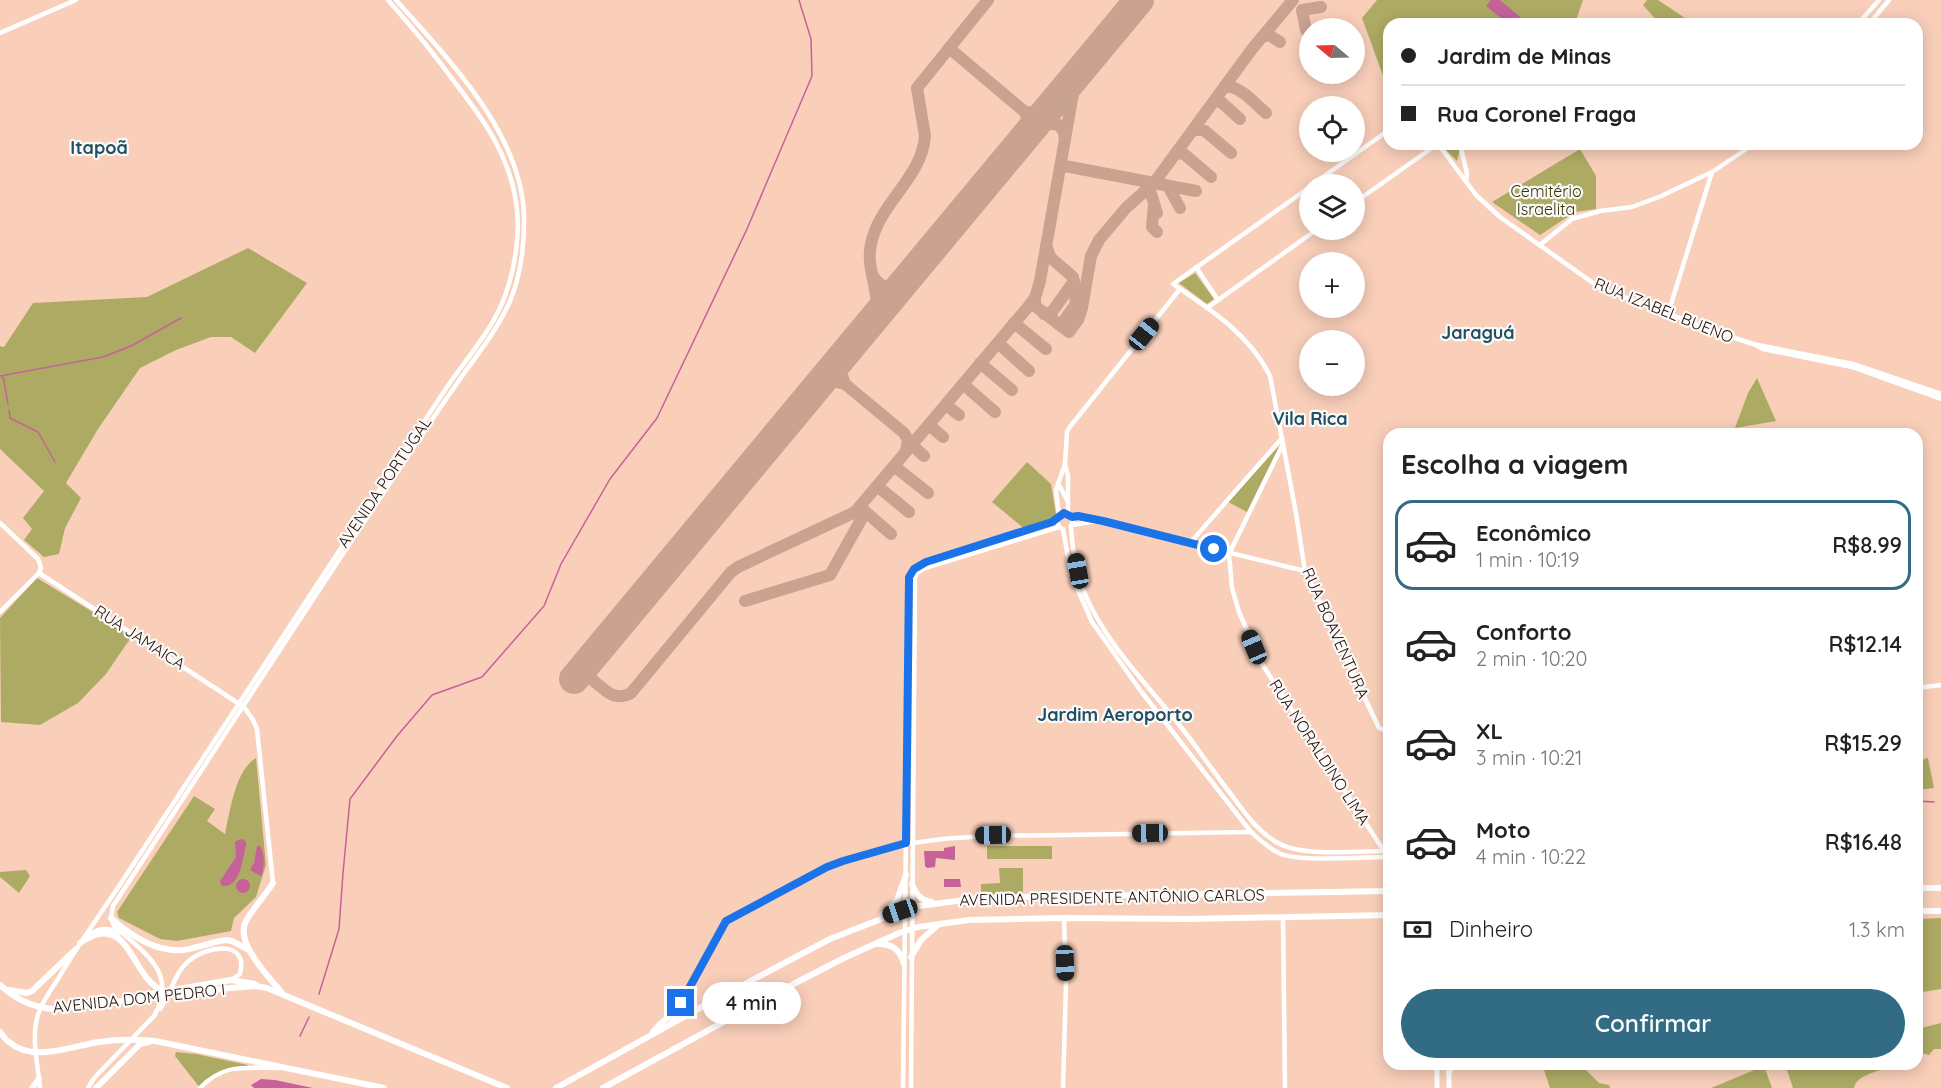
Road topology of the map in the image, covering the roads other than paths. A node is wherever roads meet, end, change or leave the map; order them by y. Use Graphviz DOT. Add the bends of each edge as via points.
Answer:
graph roads {
  1 [pos="76,0"];
  2 [pos="388,0"];
  3 [pos="396,0"];
  4 [pos="1879,0"];
  5 [pos="1889,0"];
  6 [pos="1863,18"];
  7 [pos="1874,18"];
  8 [pos="0,33"];
  9 [pos="1383,134"];
  10 [pos="1429,150"];
  11 [pos="1441,150"];
  12 [pos="1462,150"];
  13 [pos="1745,150"];
  14 [pos="1328,174"];
  15 [pos="1707,177"];
  16 [pos="1466,181"];
  17 [pos="1299,194"];
  18 [pos="1365,195"];
  19 [pos="1302,240"];
  20 [pos="1540,244"];
  21 [pos="1196,267"];
  22 [pos="1180,289"];
  23 [pos="1218,300"];
  24 [pos="1208,308"];
  25 [pos="1668,314"];
  26 [pos="1753,344"];
  27 [pos="1941,394"];
  28 [pos="1941,399"];
  29 [pos="1282,438"];
  30 [pos="1283,444"];
  31 [pos="1065,464"];
  32 [pos="1058,483"];
  33 [pos="1068,502"];
  34 [pos="1070,516"];
  35 [pos="1058,517"];
  36 [pos="1103,521"];
  37 [pos="0,524"];
  38 [pos="1072,526"];
  39 [pos="1061,528"];
  40 [pos="1190,543"];
  41 [pos="1229,554"];
  42 [pos="1305,571"];
  43 [pos="39,573"];
  44 [pos="0,612"];
  45 [pos="1941,685"];
  46 [pos="1923,687"];
  47 [pos="242,705"];
  48 [pos="1383,730"];
  49 [pos="1251,832"];
  50 [pos="913,842"];
  51 [pos="906,843"];
  52 [pos="1383,845"];
  53 [pos="1383,851"];
  54 [pos="1383,858"];
  55 [pos="906,875"];
  56 [pos="273,883"];
  57 [pos="912,884"];
  58 [pos="1923,888"];
  59 [pos="1941,888"];
  60 [pos="1383,891"];
  61 [pos="936,903"];
  62 [pos="908,908"];
  63 [pos="1923,911"];
  64 [pos="1941,911"];
  65 [pos="1383,915"];
  66 [pos="111,918"];
  67 [pos="1064,918"];
  68 [pos="1283,918"];
  69 [pos="875,920"];
  70 [pos="943,923"];
  71 [pos="908,929"];
  72 [pos="131,941"];
  73 [pos="82,942"];
  74 [pos="874,944"];
  75 [pos="75,950"];
  76 [pos="249,950"];
  77 [pos="911,957"];
  78 [pos="904,964"];
  79 [pos="231,980"];
  80 [pos="0,985"];
  81 [pos="267,988"];
  82 [pos="166,990"];
  83 [pos="284,995"];
  84 [pos="88,1006"];
  85 [pos="677,1009"];
  86 [pos="154,1016"];
  87 [pos="684,1017"];
  88 [pos="670,1025"];
  89 [pos="0,1032"];
  90 [pos="649,1037"];
  91 [pos="0,1040"];
  92 [pos="154,1041"];
  93 [pos="9,1043"];
  94 [pos="289,1068"];
  95 [pos="1437,1070"];
  96 [pos="1449,1070"];
  97 [pos="1449,1073"];
  98 [pos="39,1079"];
  99 [pos="32,1088"];
  100 [pos="40,1088"];
  101 [pos="88,1088"];
  102 [pos="96,1088"];
  103 [pos="200,1088"];
  104 [pos="384,1088"];
  105 [pos="507,1088"];
  106 [pos="556,1088"];
  107 [pos="603,1088"];
  108 [pos="903,1088"];
  109 [pos="910,1088"];
  110 [pos="1063,1088"];
  111 [pos="1285,1088"];
  112 [pos="1437,1088"];
  113 [pos="1449,1088"];
  1 -- 8 [label="street"];
  2 -- 47 [label="street, AVENIDA PORTUGAL" via="476,110 505,159 517,204 513,266 505,296 488,330 356,525"];
  3 -- 47 [label="street, AVENIDA PORTUGAL" via="483,105 511,155 524,222 517,281 494,331"];
  4 -- 6 [label="street"];
  5 -- 7 [label="street"];
  9 -- 14 [label="street"];
  10 -- 18 [label="street"];
  11 -- 16 [label="street, RUA IZABEL BUENO"];
  12 -- 16 [label="street"];
  13 -- 15 [label="street"];
  15 -- 20 [label="street" via="1632,207 1584,214 1568,221"];
  15 -- 25 [label="street"];
  16 -- 20 [label="street, RUA IZABEL BUENO" via="1500,217"];
  17 -- 21 [label="street"];
  19 -- 23 [label="street"];
  20 -- 25 [label="street, RUA IZABEL BUENO" via="1600,288"];
  21 -- 22 [label="street, RUA BOAVENTURA" via="1173,284"];
  21 -- 23 [label="street"];
  22 -- 24 [label="street, RUA BOAVENTURA"];
  22 -- 31 [label="street" via="1069,428"];
  23 -- 24 [label="street"];
  24 -- 29 [label="street, RUA BOAVENTURA" via="1234,328 1265,366"];
  25 -- 26 [label="street, RUA IZABEL BUENO"];
  26 -- 27 [label="street, RUA IZABEL BUENO" via="1853,364"];
  26 -- 28 [label="street, RUA IZABEL BUENO" via="1764,350 1852,367"];
  29 -- 30 [label="street, RUA BOAVENTURA"];
  29 -- 40 [label="street"];
  30 -- 41 [label="street"];
  30 -- 42 [label="street, RUA BOAVENTURA"];
  31 -- 32 [label="street"];
  31 -- 33 [label="street"];
  32 -- 33 [label="street"];
  32 -- 35 [label="street"];
  33 -- 34 [label="street"];
  34 -- 35 [label="street" via="1064,513"];
  34 -- 36 [label="street"];
  34 -- 38 [label="street"];
  35 -- 39 [label="street"];
  35 -- 51 [label="street" via="926,562 909,577"];
  36 -- 38 [label="street"];
  36 -- 40 [label="street"];
  37 -- 43 [label="street" via="38,559"];
  38 -- 39 [label="street"];
  38 -- 53 [label="street" via="1078,571 1099,619 1256,827 1292,849"];
  39 -- 49 [label="street" via="1071,574 1092,622"];
  39 -- 50 [label="street" via="925,568 915,578"];
  40 -- 41 [label="street"];
  41 -- 42 [label="street"];
  41 -- 52 [label="street, RUA NORALDINO LIMA" via="1239,612 1262,664"];
  42 -- 48 [label="street, RUA BOAVENTURA"];
  43 -- 44 [label="street"];
  43 -- 47 [label="street, RUA JAMAICA"];
  45 -- 46 [label="street"];
  47 -- 56 [label="street" via="257,729"];
  47 -- 66 [label="street, AVENIDA PORTUGAL" via="113,906"];
  47 -- 73 [label="street, AVENIDA PORTUGAL"];
  49 -- 50 [label="street" via="969,836"];
  49 -- 54 [label="street" via="1283,855"];
  50 -- 51 [label="street"];
  50 -- 57 [label="street"];
  51 -- 55 [label="street"];
  51 -- 85 [label="street" via="827,867 726,921"];
  55 -- 62 [label="street"];
  55 -- 69 [label="highway" via="897,900"];
  56 -- 76 [label="highway" via="243,927"];
  57 -- 61 [label="highway" via="918,896"];
  57 -- 62 [label="street"];
  58 -- 59 [label="highway"];
  60 -- 61 [label="highway, AVENIDA PRESIDENTE ANTÔNIO CARLOS" via="979,897"];
  61 -- 62 [label="highway, AVENIDA PRESIDENTE ANTÔNIO CARLOS"];
  62 -- 69 [label="highway, AVENIDA PRESIDENTE ANTÔNIO CARLOS"];
  62 -- 71 [label="street"];
  63 -- 64 [label="highway"];
  65 -- 68 [label="highway, AVENIDA PRESIDENTE ANTÔNIO CARLOS"];
  66 -- 72 [label="street"];
  66 -- 76 [label="highway" via="156,947 183,950 226,940"];
  67 -- 68 [label="highway, AVENIDA PRESIDENTE ANTÔNIO CARLOS"];
  67 -- 70 [label="highway, AVENIDA PRESIDENTE ANTÔNIO CARLOS"];
  67 -- 110 [label="street"];
  68 -- 111 [label="street"];
  69 -- 87 [label="highway, AVENIDA PRESIDENTE ANTÔNIO CARLOS" via="830,939"];
  70 -- 71 [label="highway, AVENIDA PRESIDENTE ANTÔNIO CARLOS"];
  70 -- 77 [label="highway" via="921,940"];
  71 -- 74 [label="highway, AVENIDA PRESIDENTE ANTÔNIO CARLOS"];
  71 -- 77 [label="street"];
  71 -- 78 [label="street"];
  72 -- 73 [label="street" via="108,928 91,933"];
  72 -- 86 [label="street" via="152,960 162,979 162,999"];
  73 -- 75 [label="street, AVENIDA PORTUGAL"];
  73 -- 82 [label="highway" via="107,933 115,935 152,985"];
  74 -- 78 [label="highway" via="896,949"];
  74 -- 107 [label="highway, AVENIDA PRESIDENTE ANTÔNIO CARLOS"];
  75 -- 80 [label="highway" via="32,991 11,992"];
  75 -- 98 [label="street, AVENIDA PORTUGAL" via="44,1001 36,1024"];
  76 -- 83 [label="highway"];
  77 -- 109 [label="street"];
  78 -- 108 [label="street"];
  79 -- 81 [label="highway"];
  79 -- 82 [label="highway"];
  79 -- 86 [label="street" via="240,974 241,964 237,954 226,948 191,959"];
  80 -- 84 [label="highway, AVENIDA DOM PEDRO I" via="16,999 43,1008"];
  81 -- 83 [label="highway, AVENIDA DOM PEDRO I"];
  81 -- 84 [label="highway, AVENIDA DOM PEDRO I" via="230,988"];
  82 -- 84 [label="highway"];
  83 -- 105 [label="highway, AVENIDA DOM PEDRO I"];
  85 -- 87 [label="street"];
  85 -- 88 [label="street"];
  85 -- 90 [label="highway"];
  86 -- 101 [label="street"];
  87 -- 88 [label="highway, AVENIDA PRESIDENTE ANTÔNIO CARLOS"];
  88 -- 90 [label="highway, AVENIDA PRESIDENTE ANTÔNIO CARLOS"];
  89 -- 93 [label="highway"];
  90 -- 106 [label="highway, AVENIDA PRESIDENTE ANTÔNIO CARLOS"];
  91 -- 93 [label="highway"];
  92 -- 93 [label="highway" via="131,1038 38,1052"];
  92 -- 94 [label="highway"];
  92 -- 102 [label="highway" via="140,1044"];
  94 -- 103 [label="street" via="232,1069 220,1072"];
  94 -- 104 [label="highway"];
  95 -- 112 [label="main road"];
  96 -- 97 [label="highway"];
  97 -- 113 [label="main road"];
  98 -- 99 [label="highway"];
  98 -- 100 [label="street"];
}
